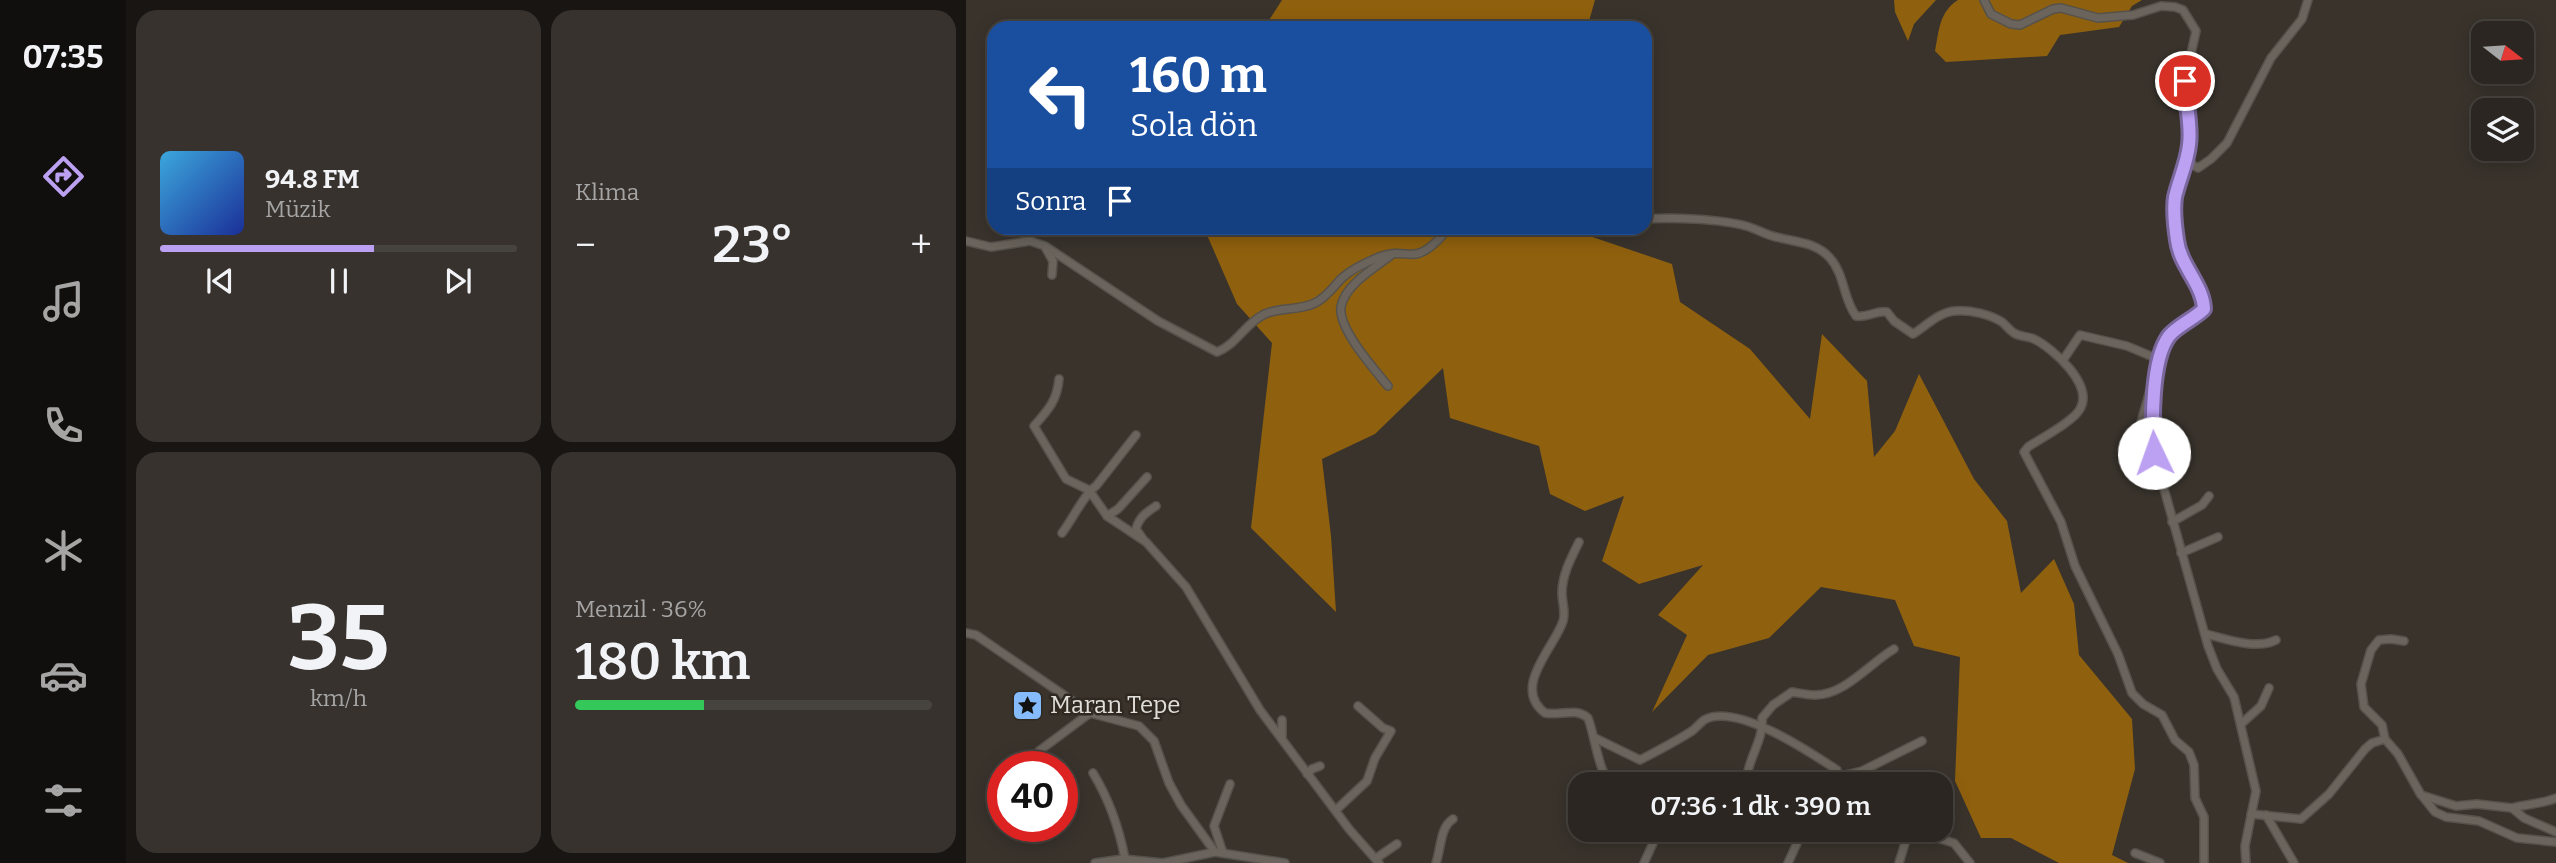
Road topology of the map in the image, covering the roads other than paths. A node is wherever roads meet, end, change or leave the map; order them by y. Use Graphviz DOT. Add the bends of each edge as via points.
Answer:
graph roads {
  1 [pos="1984,0"];
  2 [pos="2308,0"];
  3 [pos="2185,160"];
  4 [pos="1652,219"];
  5 [pos="1442,235"];
  6 [pos="966,241"];
  7 [pos="1045,246"];
  8 [pos="1396,252"];
  9 [pos="1052,275"];
  10 [pos="2158,359"];
  11 [pos="2063,360"];
  12 [pos="1059,379"];
  13 [pos="1388,386"];
  14 [pos="1136,435"];
  15 [pos="2129,465"];
  16 [pos="1147,477"];
  17 [pos="1089,490"];
  18 [pos="2209,496"];
  19 [pos="1156,506"];
  20 [pos="1107,516"];
  21 [pos="2172,522"];
  22 [pos="1062,533"];
  23 [pos="2218,537"];
  24 [pos="1146,542"];
  25 [pos="1579,542"];
  26 [pos="2181,553"];
  27 [pos="966,633"];
  28 [pos="2206,634"];
  29 [pos="2276,640"];
  30 [pos="2404,641"];
  31 [pos="1894,649"];
  32 [pos="2269,688"];
  33 [pos="1358,706"];
  34 [pos="1090,713"];
  35 [pos="1282,720"];
  36 [pos="2241,724"];
  37 [pos="1763,728"];
  38 [pos="1595,738"];
  39 [pos="2385,739"];
  40 [pos="1283,741"];
  41 [pos="1922,741"];
  42 [pos="1039,751"];
  43 [pos="1321,766"];
  44 [pos="1603,772"];
  45 [pos="1748,772"];
  46 [pos="1093,773"];
  47 [pos="1307,774"];
  48 [pos="1230,784"];
  49 [pos="2421,795"];
  50 [pos="2556,798"];
  51 [pos="2512,808"];
  52 [pos="1336,810"];
  53 [pos="2251,814"];
  54 [pos="2266,815"];
  55 [pos="1453,819"];
  56 [pos="2556,831"];
  57 [pos="1654,842"];
  58 [pos="1798,842"];
  59 [pos="1905,842"];
  60 [pos="1951,842"];
  61 [pos="2556,842"];
  62 [pos="1397,844"];
  63 [pos="1219,852"];
  64 [pos="2135,853"];
  65 [pos="1125,859"];
  66 [pos="1378,862"];
  67 [pos="1095,863"];
  68 [pos="1285,863"];
  69 [pos="1436,863"];
  70 [pos="1644,863"];
  71 [pos="1788,863"];
  72 [pos="1899,863"];
  73 [pos="1970,863"];
  74 [pos="2160,863"];
  75 [pos="2204,863"];
  76 [pos="2246,863"];
  77 [pos="2294,863"];
  1 -- 3 [label="street" via="1991,15 2011,24 2061,8 2098,18 2133,15 2161,6 2183,10 2196,31 2185,81 2190,122"];
  2 -- 3 [label="street" via="2302,19 2271,58 2227,143 2198,168"];
  3 -- 10 [label="street" via="2175,198 2177,243 2203,296 2204,309 2170,335"];
  4 -- 11 [label="street" via="1734,223 1813,246 1838,268 1856,316 1887,312 1913,334 1953,310 1978,312 2014,333 2033,338"];
  5 -- 8 [label="street" via="1424,254"];
  6 -- 7 [label="street" via="991,247 1030,242"];
  7 -- 8 [label="street" via="1158,321 1217,352 1264,314 1316,303 1350,272"];
  7 -- 9 [label="street" via="1053,261"];
  8 -- 13 [label="street" via="1351,289 1341,305 1342,320 1351,336"];
  10 -- 11 [label="street" via="2080,335"];
  10 -- 15 [label="street"];
  10 -- 21 [label="street" via="2152,417 2154,453"];
  11 -- 75 [label="street" via="2081,386 2080,410 2024,452 2061,522 2075,566 2132,693 2162,715 2175,740 2189,752 2195,798 2204,817"];
  12 -- 17 [label="street" via="1052,407 1034,426 1066,479"];
  14 -- 17 [label="street"];
  16 -- 20 [label="street"];
  17 -- 20 [label="street"];
  17 -- 22 [label="street"];
  18 -- 21 [label="street"];
  19 -- 24 [label="street" via="1143,515 1136,529"];
  20 -- 24 [label="street"];
  21 -- 26 [label="street"];
  23 -- 26 [label="street"];
  24 -- 40 [label="street" via="1186,587"];
  25 -- 38 [label="street" via="1567,564 1563,623 1538,664 1534,691 1535,701 1545,713 1581,712"];
  26 -- 28 [label="street"];
  27 -- 34 [label="street" via="976,635"];
  28 -- 29 [label="street" via="2242,642 2269,644"];
  28 -- 36 [label="street"];
  30 -- 39 [label="street" via="2379,640 2371,650 2361,684 2364,707 2382,725"];
  31 -- 37 [label="street" via="1851,683 1816,696 1792,692 1762,718"];
  32 -- 36 [label="street" via="2261,705"];
  33 -- 52 [label="street" via="1391,731 1367,781"];
  34 -- 42 [label="street"];
  34 -- 63 [label="street" via="1139,726 1154,741 1181,805"];
  35 -- 40 [label="street"];
  36 -- 53 [label="street" via="2256,792"];
  37 -- 38 [label="street" via="1732,717 1705,719 1640,760"];
  37 -- 41 [label="street" via="1798,744 1837,770 1837,777 1862,771"];
  37 -- 45 [label="street"];
  38 -- 44 [label="street"];
  39 -- 49 [label="street"];
  39 -- 54 [label="street" via="2365,749 2329,794 2301,819"];
  40 -- 47 [label="street"];
  43 -- 47 [label="street"];
  46 -- 65 [label="street" via="1119,826"];
  47 -- 52 [label="street"];
  48 -- 63 [label="street" via="1214,826"];
  49 -- 51 [label="street" via="2456,806"];
  49 -- 61 [label="street" via="2446,817 2479,821 2517,838"];
  50 -- 51 [label="street"];
  51 -- 56 [label="street"];
  52 -- 66 [label="street"];
  53 -- 54 [label="street"];
  53 -- 76 [label="street"];
  54 -- 77 [label="street"];
  55 -- 69 [label="street" via="1444,831"];
  57 -- 70 [label="street"];
  58 -- 71 [label="street"];
  59 -- 72 [label="street"];
  60 -- 73 [label="street"];
  62 -- 66 [label="street" via="1378,857"];
  63 -- 65 [label="street" via="1163,863"];
  63 -- 68 [label="street"];
  64 -- 74 [label="street"];
  65 -- 67 [label="street"];
}
